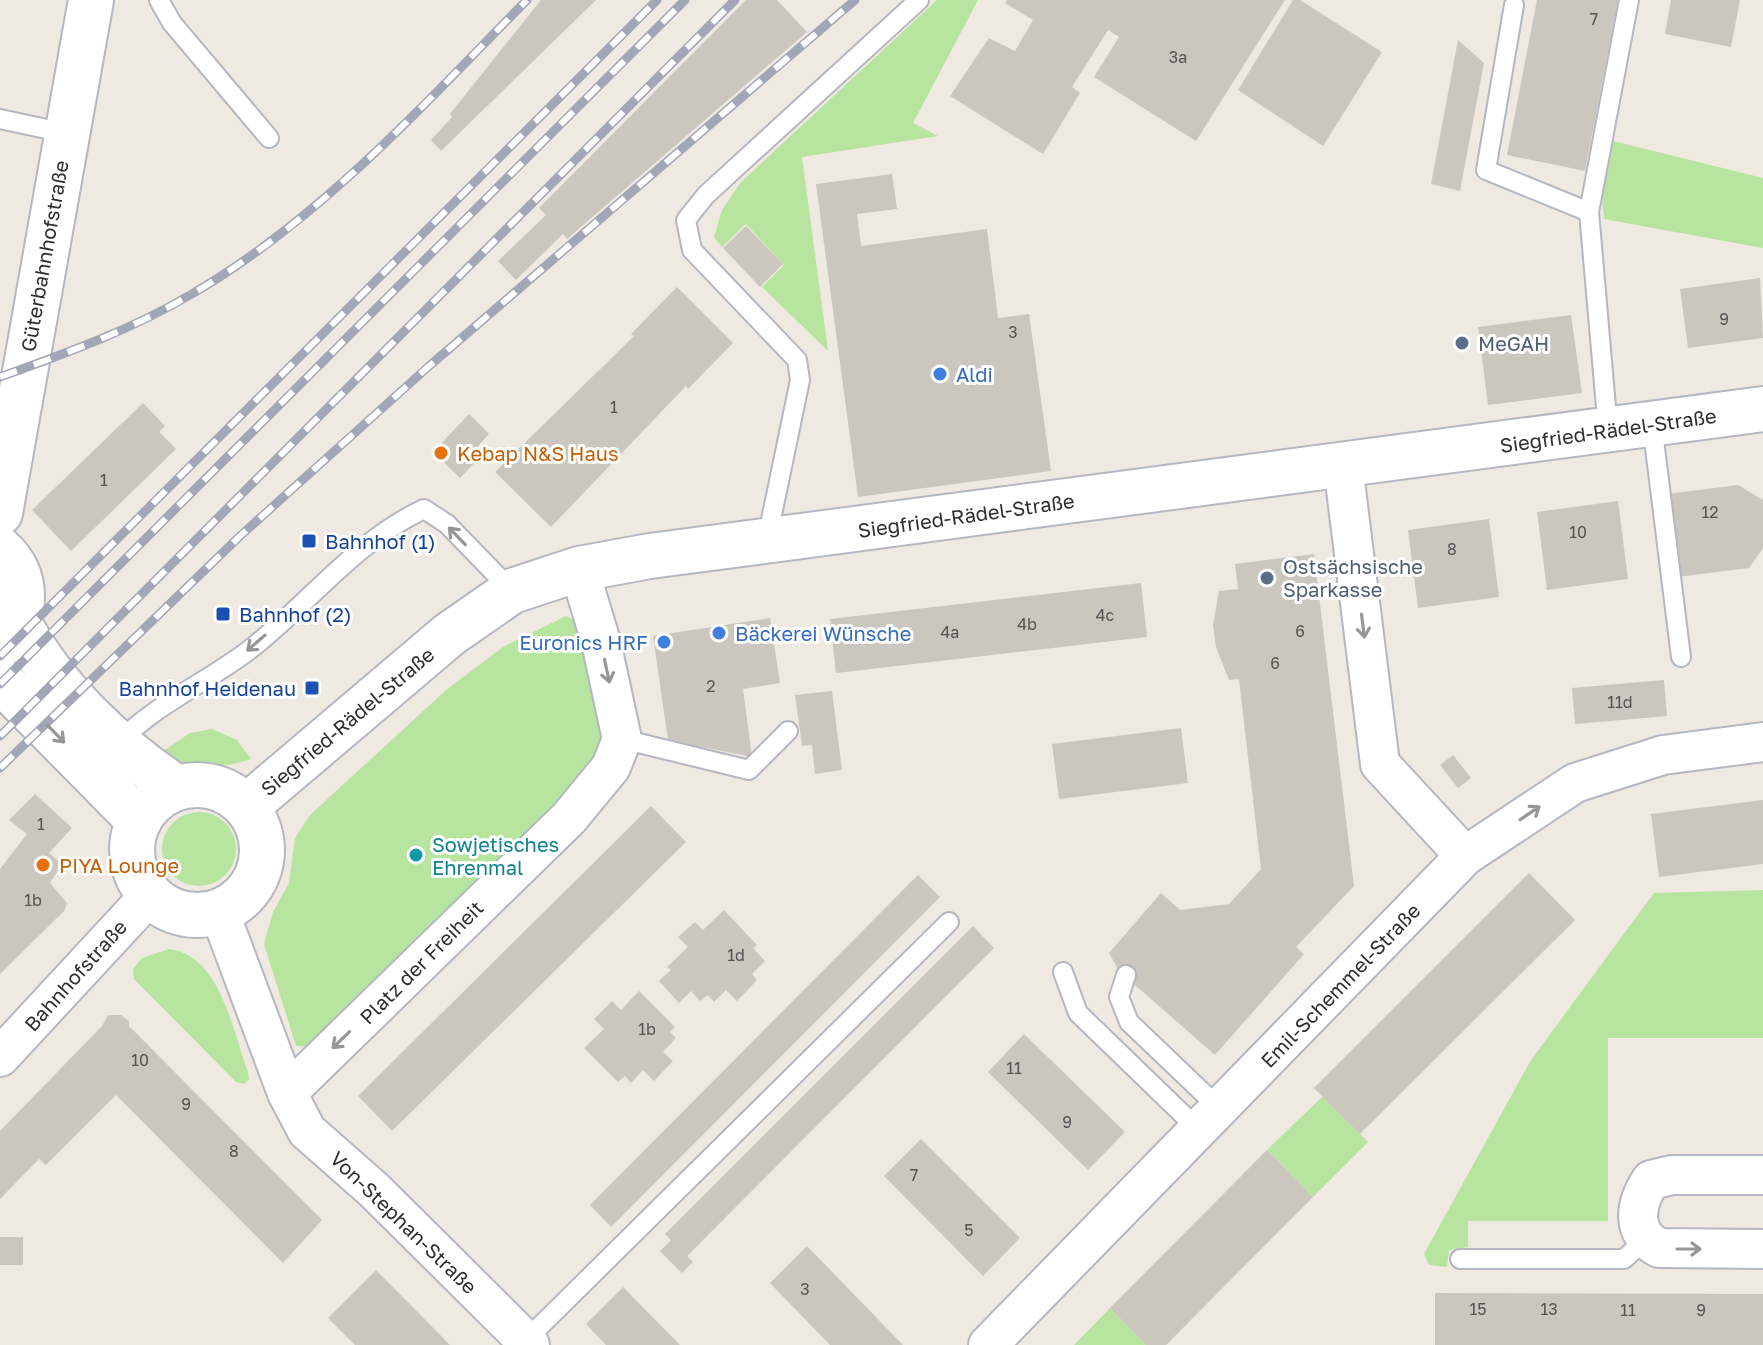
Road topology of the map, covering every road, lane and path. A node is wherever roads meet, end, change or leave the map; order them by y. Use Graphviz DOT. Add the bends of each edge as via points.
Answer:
graph roads {
  1 [pos="91,0"];
  2 [pos="159,0"];
  3 [pos="919,0"];
  4 [pos="1629,0"];
  5 [pos="1514,5"];
  6 [pos="0,119"];
  7 [pos="65,133"];
  8 [pos="269,138"];
  9 [pos="1589,212"];
  10 [pos="1763,409"];
  11 [pos="1652,424"];
  12 [pos="1608,430"];
  13 [pos="1343,465"];
  14 [pos="0,513"];
  15 [pos="767,542"];
  16 [pos="0,549"];
  17 [pos="579,569"];
  18 [pos="512,591"];
  19 [pos="9,633"];
  20 [pos="1681,657"];
  21 [pos="0,680"];
  22 [pos="788,731"];
  23 [pos="622,739"];
  24 [pos="1763,742"];
  25 [pos="118,743"];
  26 [pos="177,788"];
  27 [pos="246,807"];
  28 [pos="139,821"];
  29 [pos="1465,856"];
  30 [pos="151,894"];
  31 [pos="219,911"];
  32 [pos="949,922"];
  33 [pos="1063,972"];
  34 [pos="1126,975"];
  35 [pos="0,1057"];
  36 [pos="287,1093"];
  37 [pos="1210,1120"];
  38 [pos="1763,1175"];
  39 [pos="1644,1241"];
  40 [pos="1763,1249"];
  41 [pos="1460,1259"];
  42 [pos="528,1343"];
  43 [pos="988,1345"];
  1 -- 7 [label="street, Güterbahnhofstraße"];
  2 -- 8 [label="lane" via="172,23"];
  3 -- 15 [label="lane" via="706,195 686,220 692,250 797,360 800,380"];
  4 -- 9 [label="lane"];
  5 -- 9 [label="lane" via="1486,170"];
  6 -- 7 [label="lane"];
  7 -- 14 [label="street, Güterbahnhofstraße"];
  9 -- 12 [label="lane"];
  10 -- 11 [label="street, Siegfried-Rädel-Straße"];
  11 -- 12 [label="street, Siegfried-Rädel-Straße"];
  11 -- 20 [label="lane"];
  12 -- 13 [label="street, Siegfried-Rädel-Straße"];
  13 -- 15 [label="street, Siegfried-Rädel-Straße"];
  13 -- 29 [label="street, one-way" via="1380,764"];
  15 -- 17 [label="street, Siegfried-Rädel-Straße"];
  16 -- 19 [label="street" via="22,585"];
  17 -- 18 [label="street, Siegfried-Rädel-Straße"];
  17 -- 23 [label="street, one-way"];
  18 -- 25 [label="lane, one-way" via="447,524 424,509 394,523 247,651"];
  18 -- 27 [label="street, Siegfried-Rädel-Straße" via="450,634"];
  19 -- 25 [label="street"];
  21 -- 28 [label="street, one-way"];
  22 -- 23 [label="lane" via="749,770"];
  23 -- 36 [label="street, Platz der Freiheit, one-way" via="611,767 569,818"];
  29 -- 24 [label="street, Emil-Schemmel-Straße, one-way" via="1575,783 1663,755"];
  25 -- 26 [label="street"];
  26 -- 27 [label="street" via="215,787"];
  26 -- 28 [label="street" via="154,801"];
  27 -- 31 [label="street" via="261,835 260,866 245,894"];
  28 -- 30 [label="street" via="134,860"];
  29 -- 37 [label="street, Emil-Schemmel-Straße"];
  30 -- 31 [label="street" via="182,913"];
  30 -- 35 [label="street, Bahnhofstraße"];
  31 -- 36 [label="street"];
  32 -- 42 [label="lane"];
  33 -- 37 [label="lane" via="1078,1013"];
  34 -- 37 [label="lane" via="1119,997 1129,1022"];
  36 -- 42 [label="street, Von-Stephan-Straße" via="307,1131"];
  37 -- 43 [label="street, Emil-Schemmel-Straße"];
  38 -- 39 [label="street" via="1672,1175 1651,1180 1639,1198 1638,1226"];
  39 -- 40 [label="street, one-way" via="1659,1248"];
  39 -- 41 [label="lane" via="1624,1259"];
}
